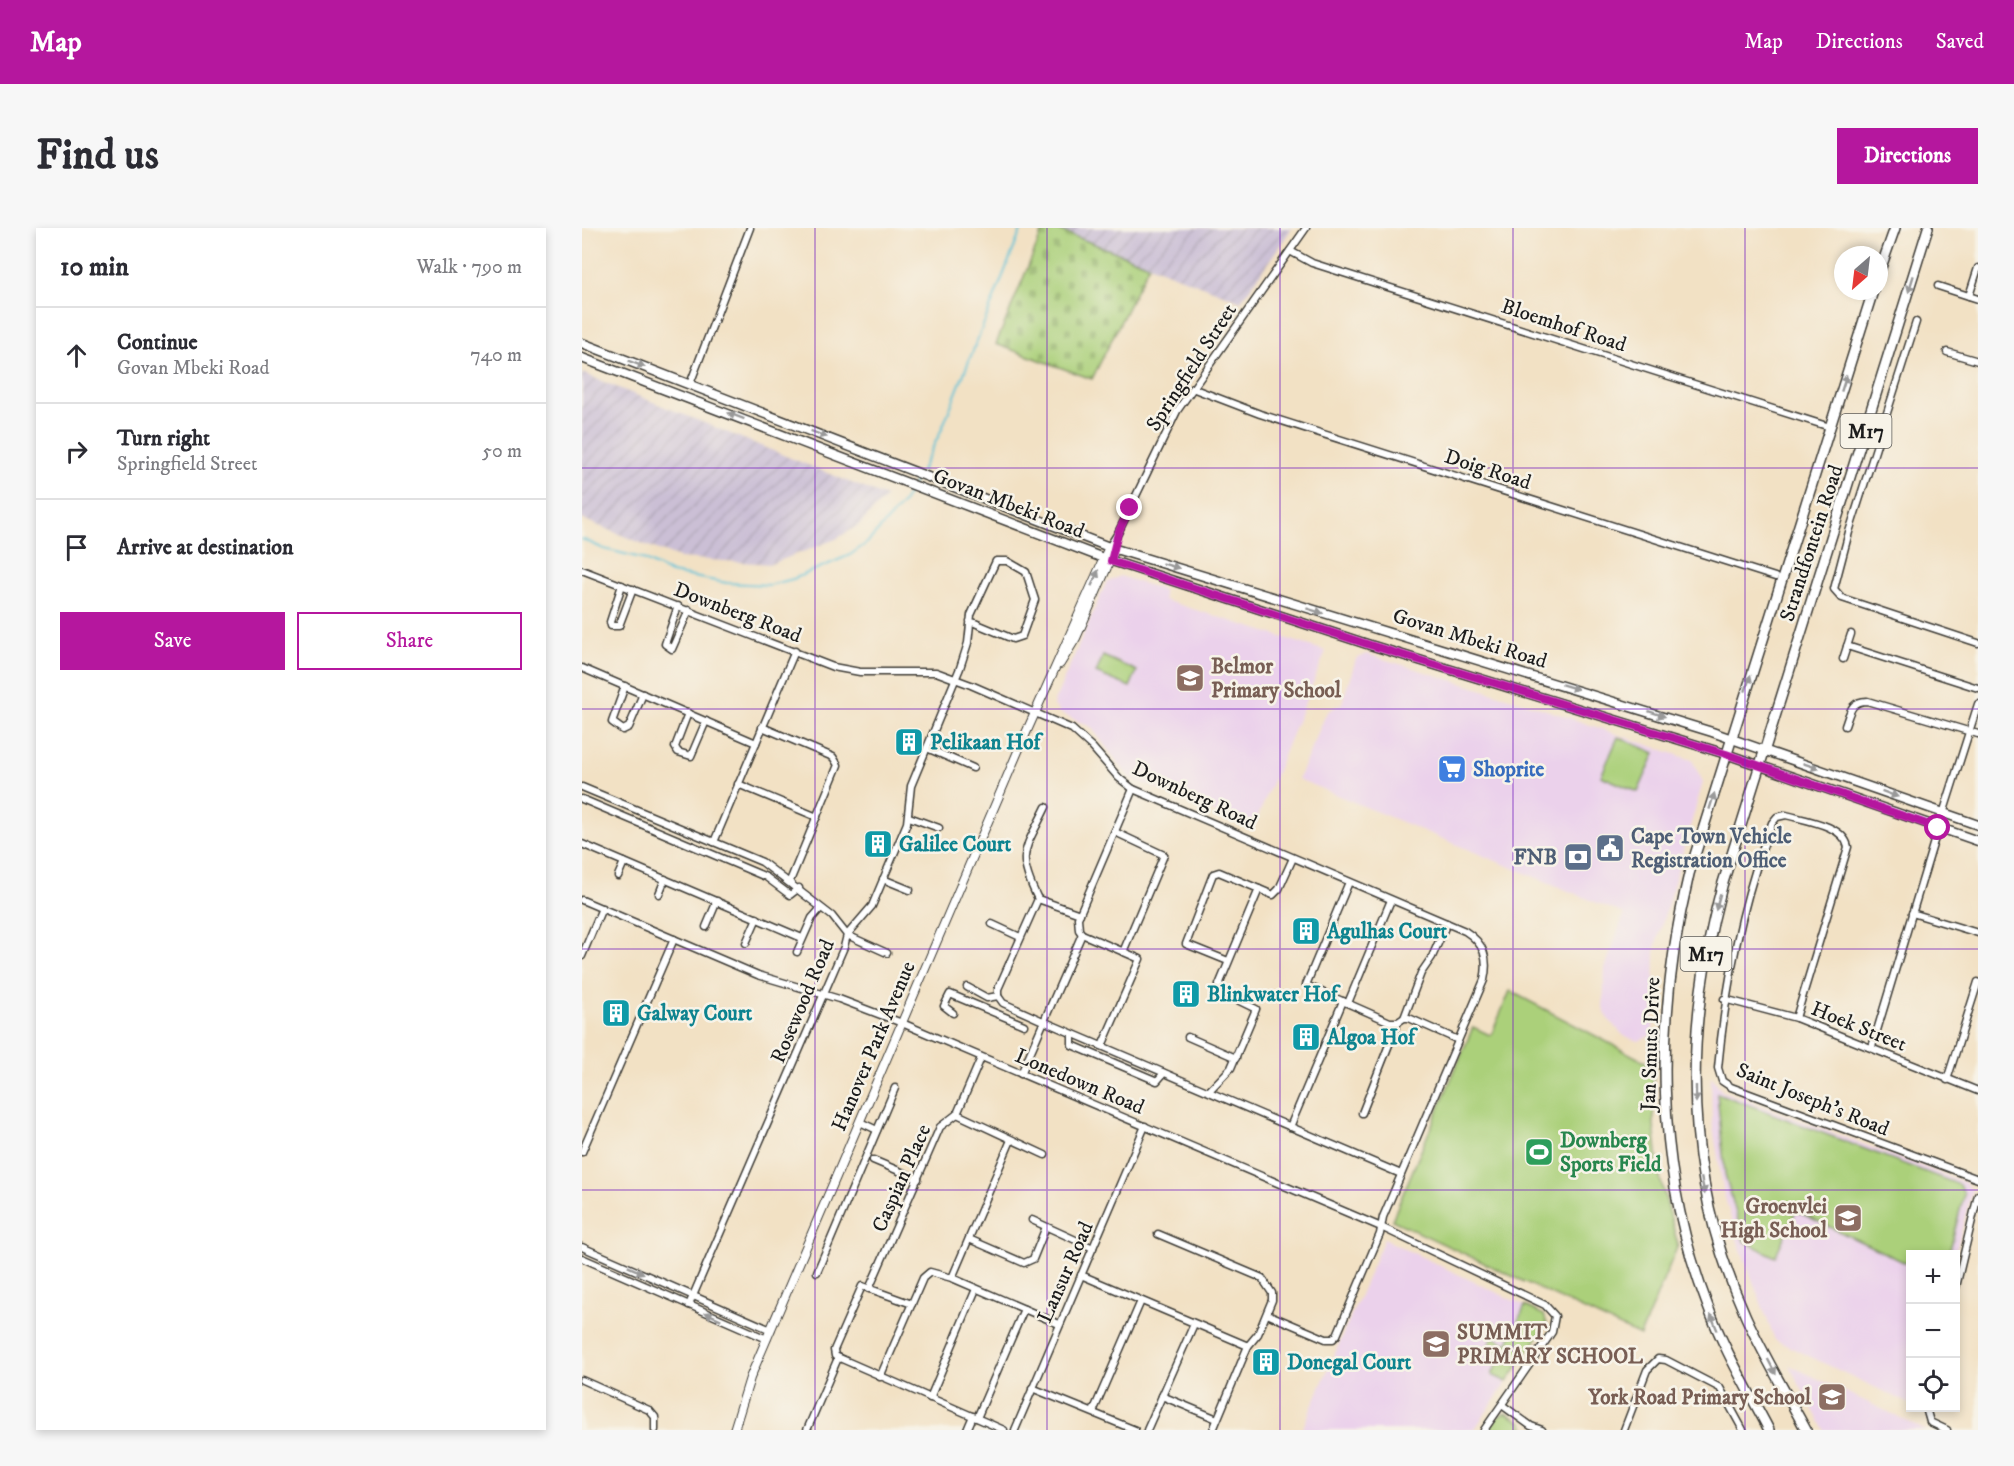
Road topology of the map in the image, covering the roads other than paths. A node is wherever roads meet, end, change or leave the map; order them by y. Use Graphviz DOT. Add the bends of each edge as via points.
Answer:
graph roads {
  1 [pos="750,228"];
  2 [pos="1306,228"];
  3 [pos="1895,228"];
  4 [pos="1928,228"];
  5 [pos="1888,248"];
  6 [pos="1290,251"];
  7 [pos="1978,268"];
  8 [pos="1938,286"];
  9 [pos="1969,296"];
  10 [pos="1978,299"];
  11 [pos="1870,300"];
  12 [pos="1916,322"];
  13 [pos="582,343"];
  14 [pos="1947,352"];
  15 [pos="582,358"];
  16 [pos="1978,362"];
  17 [pos="690,384"];
  18 [pos="1192,388"];
  19 [pos="1830,427"];
  20 [pos="1112,548"];
  21 [pos="1107,560"];
  22 [pos="582,570"];
  23 [pos="1775,577"];
  24 [pos="622,585"];
  25 [pos="633,589"];
  26 [pos="678,606"];
  27 [pos="689,610"];
  28 [pos="970,621"];
  29 [pos="1851,634"];
  30 [pos="1978,643"];
  31 [pos="1847,646"];
  32 [pos="795,651"];
  33 [pos="1843,658"];
  34 [pos="582,668"];
  35 [pos="954,679"];
  36 [pos="625,686"];
  37 [pos="1978,688"];
  38 [pos="643,694"];
  39 [pos="1978,704"];
  40 [pos="688,713"];
  41 [pos="1035,713"];
  42 [pos="706,721"];
  43 [pos="1845,726"];
  44 [pos="762,727"];
  45 [pos="1970,731"];
  46 [pos="1978,734"];
  47 [pos="1731,739"];
  48 [pos="756,742"];
  49 [pos="927,748"];
  50 [pos="1764,750"];
  51 [pos="1726,754"];
  52 [pos="1760,765"];
  53 [pos="973,768"];
  54 [pos="738,784"];
  55 [pos="582,787"];
  56 [pos="1133,789"];
  57 [pos="582,799"];
  58 [pos="1046,807"];
  59 [pos="1943,814"];
  60 [pos="817,817"];
  61 [pos="909,817"];
  62 [pos="1978,825"];
  63 [pos="939,828"];
  64 [pos="1938,828"];
  65 [pos="1115,832"];
  66 [pos="1978,841"];
  67 [pos="714,842"];
  68 [pos="582,845"];
  69 [pos="1293,858"];
  70 [pos="624,862"];
  71 [pos="618,876"];
  72 [pos="665,879"];
  73 [pos="883,879"];
  74 [pos="790,881"];
  75 [pos="1349,882"];
  76 [pos="799,888"];
  77 [pos="1259,889"];
  78 [pos="910,890"];
  79 [pos="659,894"];
  80 [pos="1038,899"];
  81 [pos="582,900"];
  82 [pos="1391,900"];
  83 [pos="717,901"];
  84 [pos="602,908"];
  85 [pos="822,908"];
  86 [pos="1912,912"];
  87 [pos="1080,914"];
  88 [pos="757,918"];
  89 [pos="1447,923"];
  90 [pos="992,924"];
  91 [pos="706,927"];
  92 [pos="1978,933"];
  93 [pos="1082,934"];
  94 [pos="847,935"];
  95 [pos="1020,937"];
  96 [pos="802,938"];
  97 [pos="674,939"];
  98 [pos="746,943"];
  99 [pos="796,952"];
  100 [pos="1123,952"];
  101 [pos="887,953"];
  102 [pos="582,954"];
  103 [pos="1228,961"];
  104 [pos="1978,982"];
  105 [pos="967,987"];
  106 [pos="824,994"];
  107 [pos="998,996"];
  108 [pos="1724,999"];
  109 [pos="1345,1002"];
  110 [pos="1011,1007"];
  111 [pos="953,1013"];
  112 [pos="1007,1017"];
  113 [pos="1796,1018"];
  114 [pos="1401,1020"];
  115 [pos="1044,1022"];
  116 [pos="902,1023"];
  117 [pos="1024,1025"];
  118 [pos="1072,1034"];
  119 [pos="1188,1037"];
  120 [pos="1458,1040"];
  121 [pos="1102,1046"];
  122 [pos="1872,1047"];
  123 [pos="981,1058"];
  124 [pos="1236,1058"];
  125 [pos="1164,1073"];
  126 [pos="1021,1074"];
  127 [pos="1947,1080"];
  128 [pos="895,1088"];
  129 [pos="1209,1091"];
  130 [pos="1978,1091"];
  131 [pos="1362,1113"];
  132 [pos="957,1114"];
  133 [pos="860,1122"];
  134 [pos="1145,1126"];
  135 [pos="1290,1126"];
  136 [pos="877,1130"];
  137 [pos="1011,1140"];
  138 [pos="582,1152"];
  139 [pos="1045,1155"];
  140 [pos="873,1160"];
  141 [pos="1401,1174"];
  142 [pos="918,1179"];
  143 [pos="1978,1179"];
  144 [pos="1978,1195"];
  145 [pos="1032,1220"];
  146 [pos="1047,1227"];
  147 [pos="1381,1227"];
  148 [pos="1158,1234"];
  149 [pos="969,1239"];
  150 [pos="582,1247"];
  151 [pos="1093,1248"];
  152 [pos="582,1258"];
  153 [pos="1960,1270"];
  154 [pos="817,1272"];
  155 [pos="1081,1275"];
  156 [pos="952,1278"];
  157 [pos="869,1289"];
  158 [pos="976,1289"];
  159 [pos="692,1295"];
  160 [pos="1141,1301"];
  161 [pos="912,1304"];
  162 [pos="689,1305"];
  163 [pos="1024,1309"];
  164 [pos="1267,1314"];
  165 [pos="1059,1324"];
  166 [pos="1194,1324"];
  167 [pos="771,1330"];
  168 [pos="767,1339"];
  169 [pos="1248,1346"];
  170 [pos="838,1358"];
  171 [pos="880,1377"];
  172 [pos="582,1380"];
  173 [pos="1032,1388"];
  174 [pos="1162,1395"];
  175 [pos="930,1398"];
  176 [pos="1502,1405"];
  177 [pos="1093,1412"];
  178 [pos="1927,1412"];
  179 [pos="975,1417"];
  180 [pos="1217,1419"];
  181 [pos="1530,1428"];
  182 [pos="655,1430"];
  183 [pos="734,1430"];
  184 [pos="807,1430"];
  185 [pos="967,1430"];
  186 [pos="1004,1430"];
  187 [pos="1015,1430"];
  188 [pos="1135,1430"];
  189 [pos="1147,1430"];
  190 [pos="1213,1430"];
  191 [pos="1484,1430"];
  192 [pos="1542,1430"];
  193 [pos="1624,1430"];
  194 [pos="1743,1430"];
  195 [pos="1769,1430"];
  196 [pos="1806,1430"];
  197 [pos="1947,1430"];
  1 -- 17 [label="street"];
  2 -- 6 [label="street, Springfield Street"];
  3 -- 5 [label="main road"];
  4 -- 50 [label="main road, Strandfontein Road / M17, one-way"];
  6 -- 18 [label="street, Springfield Street"];
  6 -- 19 [label="street, Bloemhof Road" via="1312,263"];
  7 -- 9 [label="street"];
  8 -- 9 [label="street"];
  9 -- 10 [label="street"];
  19 -- 11 [label="main road, Strandfontein Road / M17, one-way"];
  12 -- 30 [label="street" via="1834,581 1836,594"];
  13 -- 17 [label="main road, Govan Mbeki Road, one-way"];
  14 -- 16 [label="street"];
  21 -- 15 [label="main road, Govan Mbeki Road, one-way"];
  17 -- 20 [label="main road, Govan Mbeki Road, one-way"];
  18 -- 20 [label="street, Springfield Street" via="1167,428"];
  18 -- 23 [label="street, Doig Road" via="1260,414"];
  47 -- 19 [label="main road, Strandfontein Road / M17, one-way"];
  20 -- 21 [label="street, Hanover Park Avenue"];
  20 -- 47 [label="main road, Govan Mbeki Road, one-way"];
  21 -- 41 [label="street, Hanover Park Avenue" via="1076,638"];
  21 -- 51 [label="main road, Govan Mbeki Road"];
  22 -- 24 [label="street, Downberg Road"];
  24 -- 25 [label="street, Downberg Road"];
  24 -- 25 [label="street" via="611,626 619,626"];
  25 -- 26 [label="street, Downberg Road"];
  26 -- 27 [label="street, Downberg Road"];
  26 -- 27 [label="street" via="665,644 672,649"];
  27 -- 32 [label="street, Downberg Road"];
  28 -- 28 [label="street, Rosewood Road" via="1018,639 1035,600 1026,572 1007,561 996,561"];
  28 -- 35 [label="street, Rosewood Road" via="968,643"];
  29 -- 31 [label="street"];
  31 -- 33 [label="street"];
  31 -- 37 [label="street"];
  32 -- 35 [label="street, Downberg Road" via="847,671 918,670"];
  32 -- 44 [label="street"];
  34 -- 36 [label="street"];
  35 -- 41 [label="street, Downberg Road"];
  35 -- 49 [label="street, Rosewood Road"];
  36 -- 38 [label="street"];
  36 -- 38 [label="street" via="612,722 623,730 629,727"];
  38 -- 40 [label="street"];
  39 -- 45 [label="street"];
  40 -- 42 [label="street"];
  40 -- 42 [label="street" via="675,747 678,752 691,756"];
  41 -- 56 [label="street, Downberg Road" via="1072,729"];
  41 -- 116 [label="street, Hanover Park Avenue"];
  42 -- 48 [label="street"];
  43 -- 45 [label="street" via="1854,704 1868,701"];
  44 -- 48 [label="street"];
  44 -- 60 [label="street" via="836,761 837,769"];
  45 -- 46 [label="street"];
  45 -- 59 [label="street"];
  47 -- 50 [label="main road, Govan Mbeki Road"];
  47 -- 51 [label="main road, Strandfontein Road / M17"];
  48 -- 54 [label="street"];
  49 -- 53 [label="street"];
  49 -- 61 [label="street, Rosewood Road" via="911,786"];
  50 -- 52 [label="main road, Strandfontein Road / M17"];
  50 -- 59 [label="main road, Govan Mbeki Road, one-way"];
  51 -- 52 [label="main road, Govan Mbeki Road"];
  195 -- 51 [label="main road, Jan Smuts Drive / M17, one-way" via="1706,1302 1681,1216 1666,1131 1664,1043 1672,952 1689,874"];
  52 -- 64 [label="main road, Govan Mbeki Road"];
  52 -- 196 [label="main road, M17, one-way" via="1719,897 1701,979 1695,1045 1696,1128 1702,1178 1723,1258 1747,1318"];
  54 -- 60 [label="street"];
  54 -- 67 [label="street"];
  55 -- 67 [label="street"];
  56 -- 65 [label="street"];
  56 -- 69 [label="street, Downberg Road"];
  57 -- 76 [label="street" via="766,877 790,895"];
  58 -- 80 [label="street" via="1023,856"];
  59 -- 62 [label="main road, Govan Mbeki Road"];
  60 -- 74 [label="street"];
  61 -- 63 [label="street"];
  61 -- 73 [label="street, Rosewood Road"];
  64 -- 66 [label="main road, Govan Mbeki Road"];
  64 -- 86 [label="street"];
  65 -- 87 [label="street"];
  65 -- 100 [label="street" via="1164,855"];
  67 -- 74 [label="street" via="762,862"];
  68 -- 70 [label="street"];
  69 -- 75 [label="street, Downberg Road"];
  69 -- 77 [label="street" via="1277,893"];
  70 -- 71 [label="street"];
  70 -- 72 [label="street"];
  72 -- 79 [label="street"];
  72 -- 83 [label="street"];
  73 -- 78 [label="street"];
  73 -- 94 [label="street, Rosewood Road" via="868,912"];
  74 -- 76 [label="street"];
  75 -- 82 [label="street, Downberg Road"];
  75 -- 109 [label="street" via="1306,985"];
  76 -- 85 [label="street"];
  77 -- 103 [label="street"];
  77 -- 103 [label="street" via="1215,873 1185,944"];
  80 -- 87 [label="street"];
  80 -- 95 [label="street"];
  81 -- 84 [label="street, Lonedown Road"];
  82 -- 89 [label="street, Downberg Road"];
  82 -- 109 [label="street"];
  83 -- 88 [label="street"];
  83 -- 91 [label="street"];
  84 -- 97 [label="street, Lonedown Road"];
  84 -- 102 [label="street"];
  85 -- 94 [label="street"];
  85 -- 96 [label="street"];
  86 -- 92 [label="street"];
  86 -- 122 [label="street"];
  87 -- 93 [label="street"];
  88 -- 96 [label="street"];
  88 -- 98 [label="street"];
  89 -- 114 [label="street"];
  89 -- 120 [label="street, Downberg Road" via="1478,940 1486,959 1484,980"];
  90 -- 95 [label="street"];
  93 -- 100 [label="street"];
  93 -- 115 [label="street"];
  94 -- 101 [label="street"];
  94 -- 106 [label="street, Rosewood Road"];
  95 -- 107 [label="street"];
  96 -- 99 [label="street"];
  97 -- 106 [label="street, Lonedown Road" via="758,975"];
  97 -- 138 [label="street"];
  100 -- 121 [label="street" via="1140,959"];
  103 -- 124 [label="street" via="1219,982 1220,990 1256,1009"];
  104 -- 127 [label="street"];
  105 -- 107 [label="street" via="987,998"];
  106 -- 116 [label="street, Lonedown Road"];
  106 -- 159 [label="street, Rosewood Road"];
  107 -- 110 [label="street"];
  108 -- 113 [label="street, Hoek Street"];
  108 -- 113 [label="street, Saint Joseph's Road" via="1742,916 1772,823 1786,815 1839,833 1848,847"];
  108 -- 143 [label="street, Saint Joseph's Road" via="1718,1068 1726,1084"];
  109 -- 114 [label="street"];
  109 -- 135 [label="street"];
  110 -- 112 [label="street"];
  110 -- 115 [label="street"];
  111 -- 112 [label="street" via="944,1006 950,994"];
  112 -- 117 [label="street"];
  113 -- 122 [label="street, Hoek Street"];
  114 -- 120 [label="street"];
  114 -- 131 [label="street"];
  115 -- 118 [label="street"];
  115 -- 126 [label="street"];
  116 -- 123 [label="street, Lonedown Road"];
  116 -- 133 [label="street, Hanover Park Avenue"];
  118 -- 121 [label="street"];
  118 -- 125 [label="street" via="1072,1045 1157,1081"];
  119 -- 124 [label="street"];
  120 -- 141 [label="street, Downberg Road"];
  121 -- 125 [label="street"];
  122 -- 127 [label="street, Hoek Street"];
  123 -- 126 [label="street, Lonedown Road"];
  123 -- 132 [label="street"];
  124 -- 129 [label="street" via="1230,1071"];
  125 -- 129 [label="street"];
  126 -- 134 [label="street, Lonedown Road"];
  127 -- 130 [label="street, Hoek Street"];
  128 -- 136 [label="street"];
  129 -- 135 [label="street"];
  132 -- 137 [label="street, Caspian Place"];
  132 -- 142 [label="street, Caspian Place" via="940,1128"];
  133 -- 136 [label="street"];
  133 -- 167 [label="street, Hanover Park Avenue"];
  134 -- 147 [label="street, Lonedown Road"];
  134 -- 151 [label="street, Lansur Road"];
  135 -- 141 [label="street"];
  136 -- 154 [label="street"];
  137 -- 139 [label="street, Caspian Place"];
  137 -- 149 [label="street"];
  140 -- 142 [label="street"];
  141 -- 147 [label="street, Downberg Road"];
  142 -- 157 [label="street, Caspian Place"];
  144 -- 153 [label="street"];
  145 -- 146 [label="street"];
  146 -- 149 [label="street" via="1033,1259 1024,1263"];
  146 -- 151 [label="street"];
  147 -- 164 [label="street, Downberg Road" via="1335,1338 1326,1339"];
  147 -- 176 [label="street, Lonedown Road" via="1545,1305 1555,1316 1552,1332"];
  148 -- 164 [label="street" via="1262,1278 1273,1297"];
  149 -- 156 [label="street"];
  150 -- 159 [label="street, one-way"];
  151 -- 155 [label="street, Lansur Road"];
  152 -- 162 [label="street"];
  155 -- 160 [label="street"];
  155 -- 165 [label="street, Lansur Road"];
  156 -- 158 [label="street"];
  156 -- 161 [label="street" via="927,1273"];
  157 -- 161 [label="street"];
  157 -- 170 [label="street" via="862,1286 859,1290 834,1351"];
  158 -- 163 [label="street"];
  158 -- 175 [label="street"];
  159 -- 162 [label="street, Rosewood Road"];
  159 -- 167 [label="street"];
  160 -- 166 [label="street"];
  160 -- 177 [label="street"];
  161 -- 171 [label="street"];
  168 -- 162 [label="street, one-way"];
  163 -- 165 [label="street"];
  163 -- 179 [label="street"];
  164 -- 169 [label="street"];
  165 -- 173 [label="street, Lansur Road"];
  166 -- 169 [label="street"];
  166 -- 174 [label="street"];
  167 -- 168 [label="street, Hanover Park Avenue"];
  168 -- 183 [label="street, Hanover Park Avenue"];
  169 -- 180 [label="street"];
  170 -- 171 [label="street"];
  170 -- 184 [label="street"];
  171 -- 175 [label="street"];
  172 -- 182 [label="street" via="649,1410 655,1417"];
  173 -- 177 [label="street"];
  173 -- 187 [label="street, Lansur Road"];
  174 -- 180 [label="street"];
  174 -- 189 [label="street"];
  175 -- 179 [label="street"];
  176 -- 181 [label="street"];
  176 -- 191 [label="street"];
  177 -- 188 [label="street"];
  178 -- 197 [label="street" via="1930,1422"];
  179 -- 185 [label="street"];
  179 -- 186 [label="street"];
  180 -- 190 [label="street"];
  181 -- 192 [label="street"];
  193 -- 194 [label="street" via="1647,1370 1656,1360 1666,1360 1717,1386"];
}
